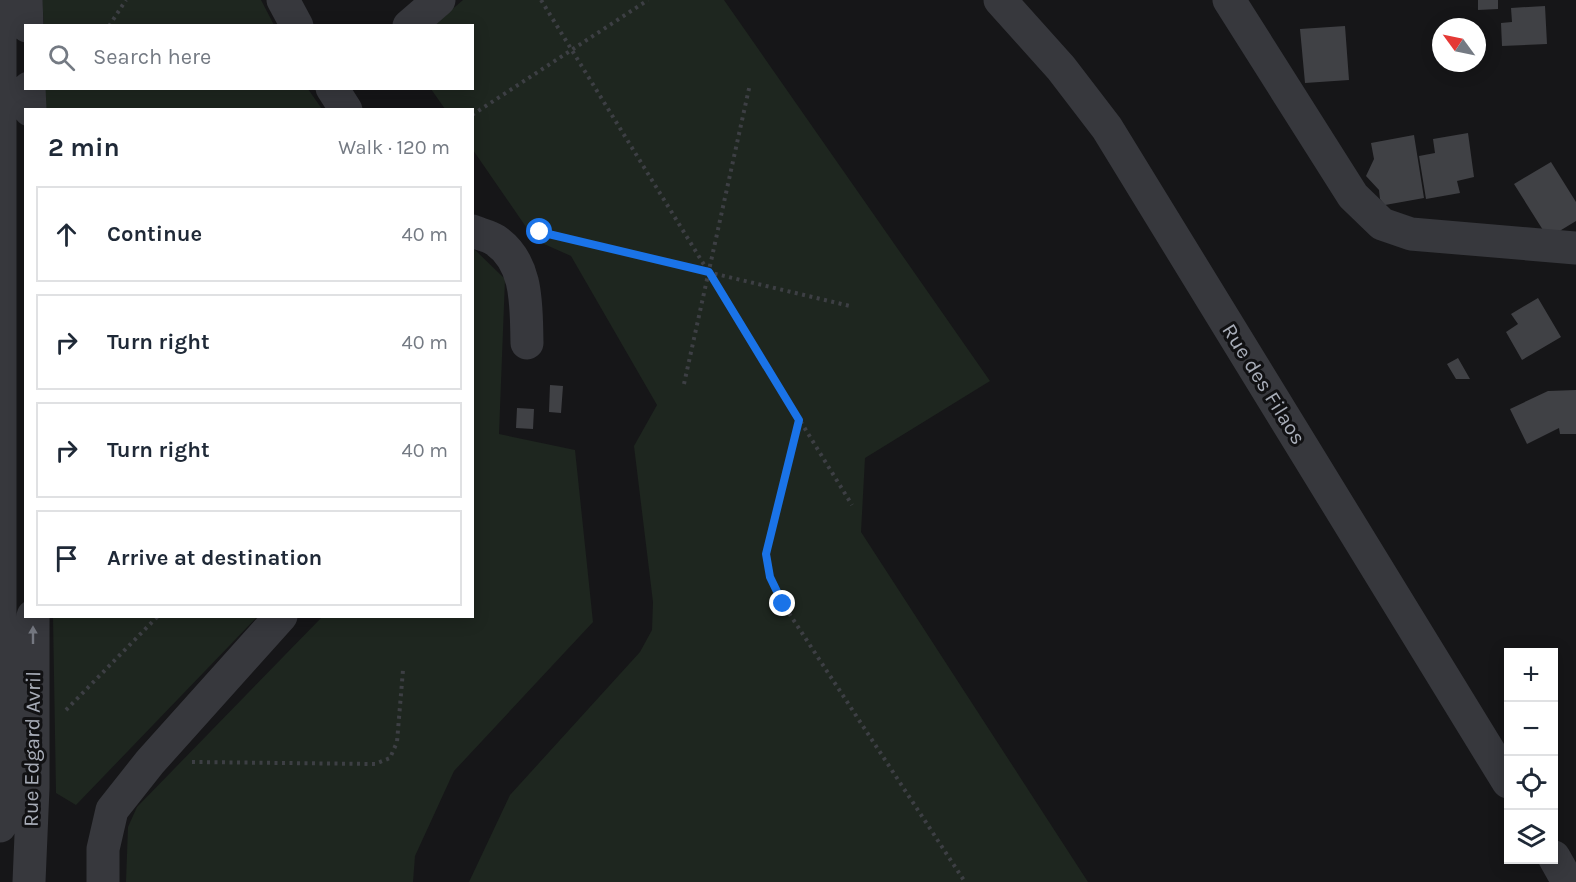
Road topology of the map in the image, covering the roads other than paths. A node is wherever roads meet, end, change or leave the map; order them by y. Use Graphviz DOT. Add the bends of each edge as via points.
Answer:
graph roads {
  1 [pos="0,0"];
  2 [pos="26,0"];
  3 [pos="283,0"];
  4 [pos="439,0"];
  5 [pos="1000,0"];
  6 [pos="1229,0"];
  7 [pos="27,24"];
  8 [pos="296,24"];
  9 [pos="411,24"];
  10 [pos="29,90"];
  11 [pos="30,108"];
  12 [pos="484,236"];
  13 [pos="1576,248"];
  14 [pos="527,343"];
  15 [pos="33,618"];
  16 [pos="279,618"];
  17 [pos="1504,774"];
  18 [pos="0,786"];
  19 [pos="33,788"];
  20 [pos="0,826"];
  21 [pos="1558,864"];
  22 [pos="29,882"];
  23 [pos="103,882"];
  24 [pos="1568,882"];
  1 -- 18 [label="street, Rue Edgard Avril"];
  2 -- 7 [label="street"];
  3 -- 8 [label="street"];
  4 -- 9 [label="street"];
  5 -- 17 [label="street, Rue des Filaos" via="1061,68 1107,128"];
  6 -- 13 [label="street" via="1353,196 1382,224 1411,234"];
  10 -- 11 [label="street"];
  12 -- 14 [label="street" via="513,261 526,290"];
  19 -- 15 [label="street, Rue Edgard Avril, one-way"];
  16 -- 23 [label="street" via="112,810 103,849"];
  18 -- 19 [label="street"];
  18 -- 20 [label="street, Rue Edgard Avril"];
  19 -- 22 [label="street, Rue Edgard Avril"];
  21 -- 24 [label="street"];
}
